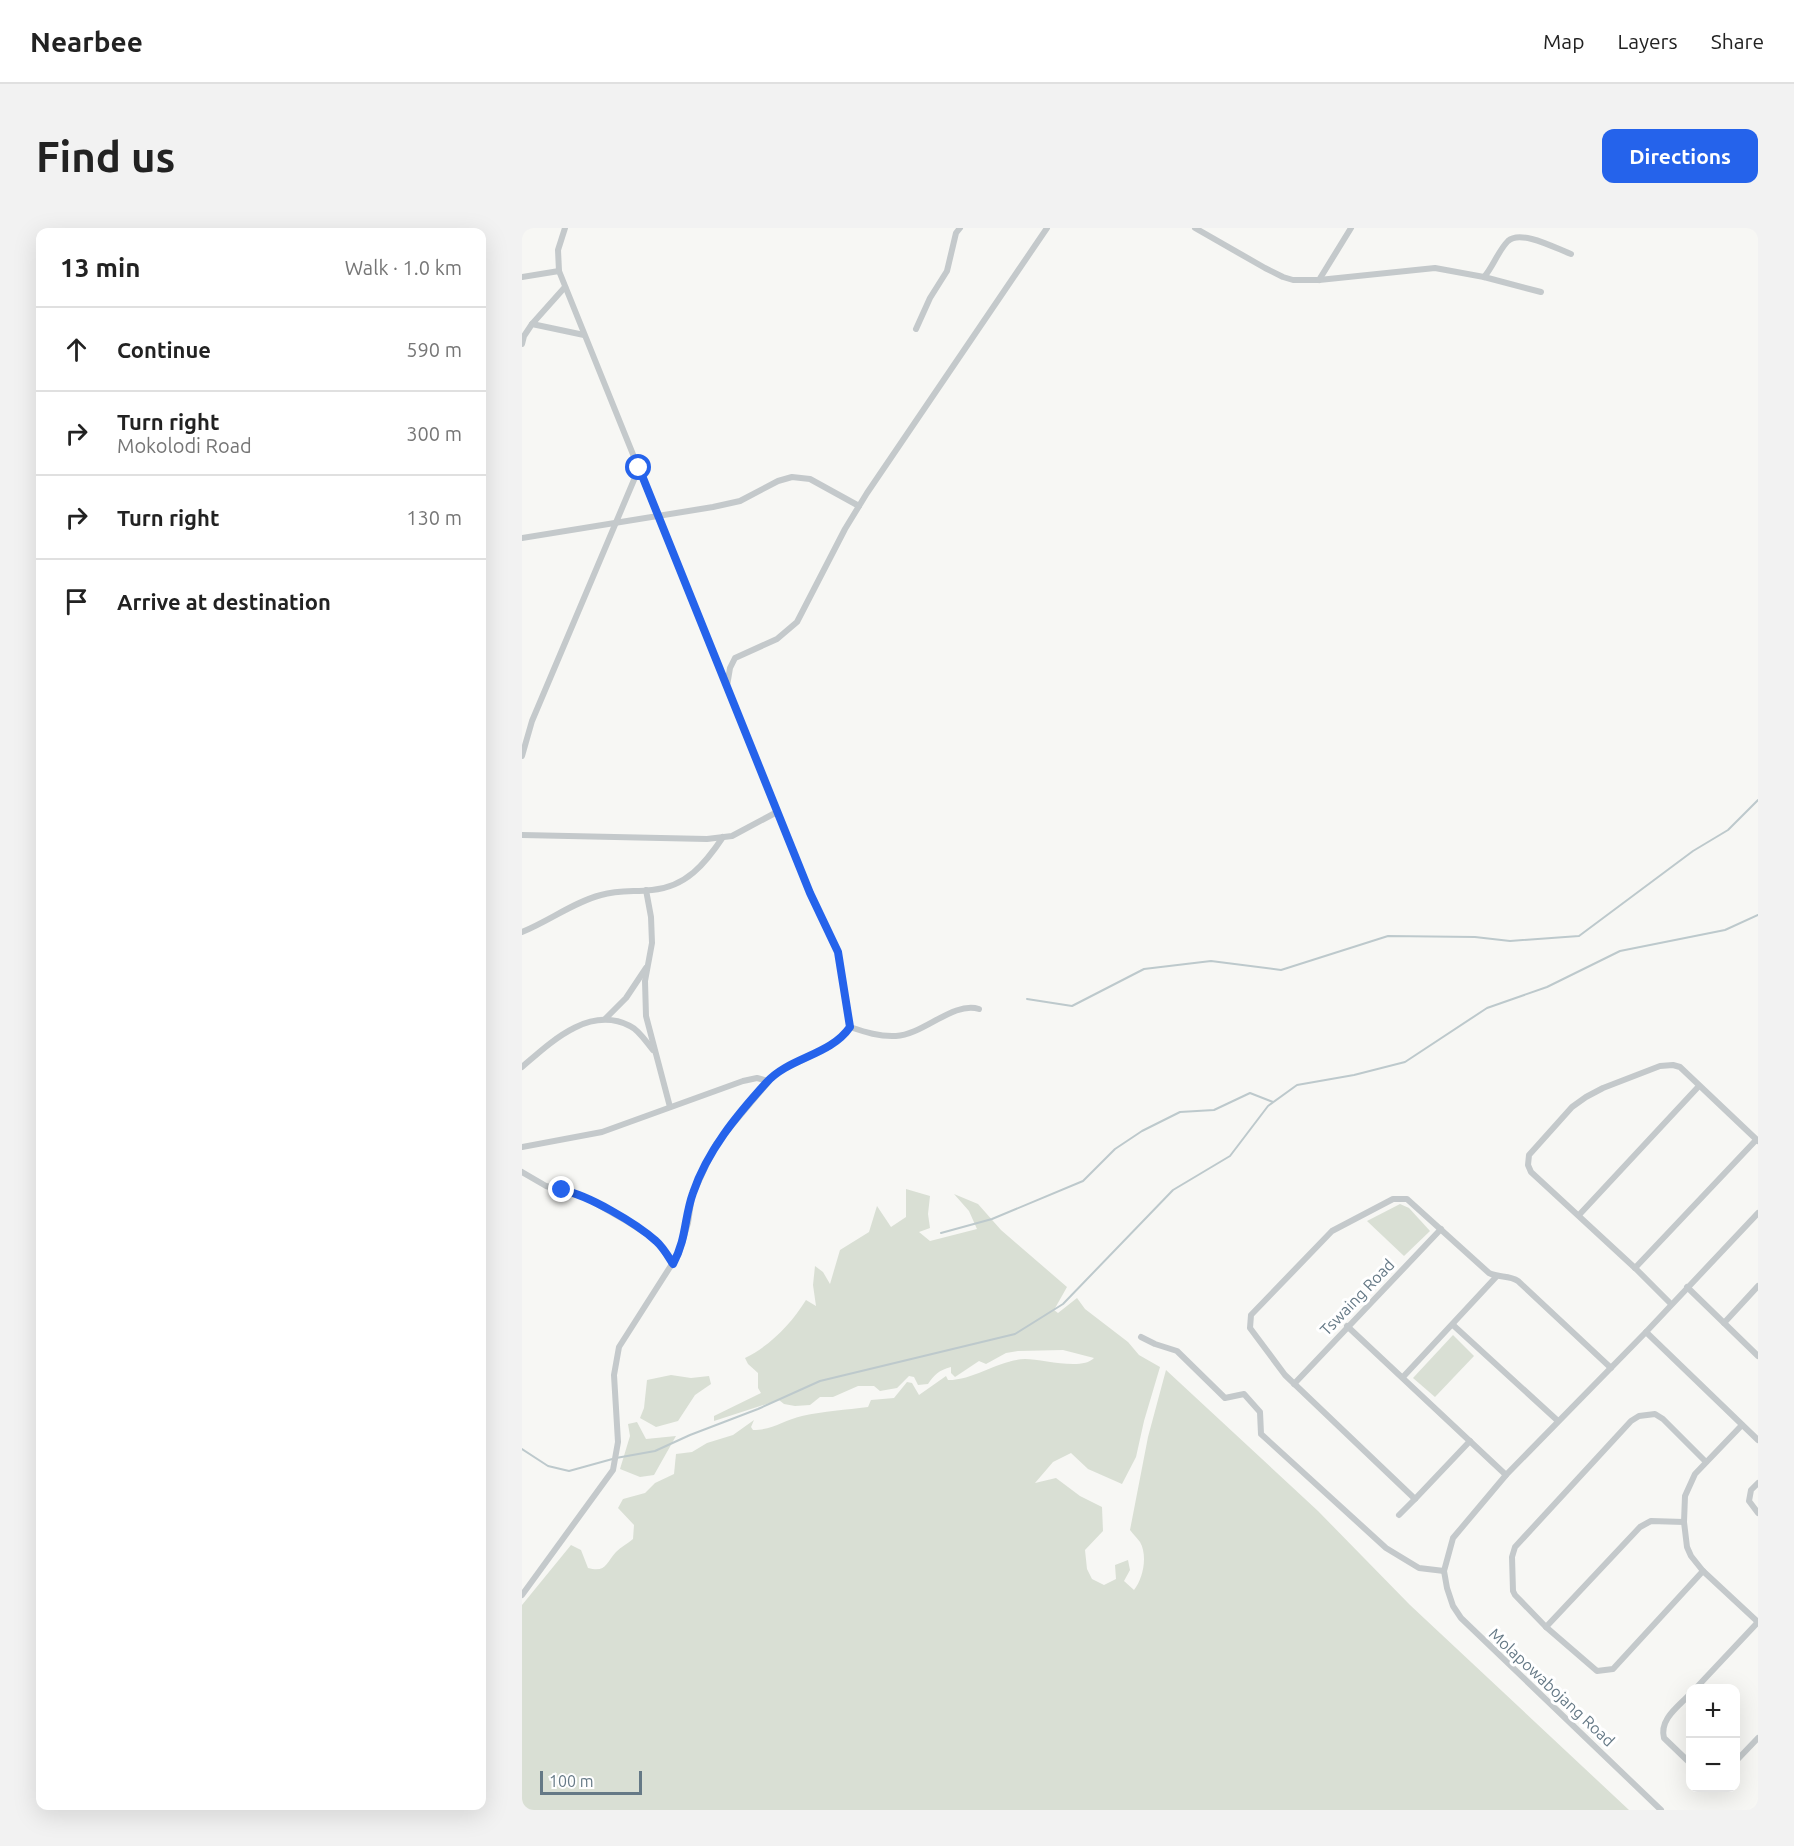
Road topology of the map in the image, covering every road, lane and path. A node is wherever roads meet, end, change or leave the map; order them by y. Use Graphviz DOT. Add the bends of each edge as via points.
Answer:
graph roads {
  1 [pos="565,228"];
  2 [pos="960,228"];
  3 [pos="1047,228"];
  4 [pos="1195,228"];
  5 [pos="1351,228"];
  6 [pos="1571,254"];
  7 [pos="559,271"];
  8 [pos="522,277"];
  9 [pos="1484,278"];
  10 [pos="1319,280"];
  11 [pos="565,287"];
  12 [pos="1541,292"];
  13 [pos="532,324"];
  14 [pos="916,329"];
  15 [pos="584,335"];
  16 [pos="522,344"];
  17 [pos="639,468"];
  18 [pos="859,506"];
  19 [pos="658,515"];
  20 [pos="616,521"];
  21 [pos="522,538"];
  22 [pos="727,687"];
  23 [pos="522,756"];
  24 [pos="777,812"];
  25 [pos="522,835"];
  26 [pos="723,837"];
  27 [pos="646,890"];
  28 [pos="522,932"];
  29 [pos="648,966"];
  30 [pos="978,1009"];
  31 [pos="605,1019"];
  32 [pos="850,1027"];
  33 [pos="654,1050"];
  34 [pos="522,1067"];
  35 [pos="768,1081"];
  36 [pos="1699,1086"];
  37 [pos="670,1107"];
  38 [pos="1757,1141"];
  39 [pos="522,1147"];
  40 [pos="522,1172"];
  41 [pos="1758,1213"];
  42 [pos="1579,1215"];
  43 [pos="1441,1229"];
  44 [pos="673,1264"];
  45 [pos="1635,1268"];
  46 [pos="1496,1277"];
  47 [pos="1758,1286"];
  48 [pos="1687,1287"];
  49 [pos="1671,1305"];
  50 [pos="1724,1323"];
  51 [pos="1453,1325"];
  52 [pos="1347,1326"];
  53 [pos="1646,1332"];
  54 [pos="1141,1337"];
  55 [pos="1758,1356"];
  56 [pos="1611,1368"];
  57 [pos="1403,1377"];
  58 [pos="1294,1384"];
  59 [pos="1558,1421"];
  60 [pos="1742,1425"];
  61 [pos="1758,1440"];
  62 [pos="1470,1441"];
  63 [pos="1706,1462"];
  64 [pos="1506,1475"];
  65 [pos="1758,1483"];
  66 [pos="1415,1499"];
  67 [pos="1758,1513"];
  68 [pos="1399,1515"];
  69 [pos="1684,1522"];
  70 [pos="1444,1571"];
  71 [pos="1704,1571"];
  72 [pos="522,1595"];
  73 [pos="1758,1622"];
  74 [pos="1546,1627"];
  75 [pos="1701,1684"];
  76 [pos="1686,1698"];
  77 [pos="1758,1738"];
  78 [pos="1740,1757"];
  79 [pos="1686,1759"];
  80 [pos="1661,1810"];
  1 -- 7 [label="street" via="558,250"];
  2 -- 14 [label="street" via="947,271"];
  3 -- 18 [label="street"];
  4 -- 10 [label="street" via="1282,278"];
  5 -- 10 [label="street"];
  6 -- 9 [label="street" via="1516,237 1508,241"];
  7 -- 8 [label="street"];
  7 -- 11 [label="street"];
  9 -- 10 [label="street" via="1435,268"];
  9 -- 12 [label="street"];
  11 -- 13 [label="street"];
  11 -- 15 [label="street"];
  13 -- 15 [label="street"];
  13 -- 16 [label="street"];
  15 -- 17 [label="street"];
  17 -- 19 [label="street"];
  17 -- 20 [label="street"];
  18 -- 19 [label="street" via="810,479 792,477 740,501"];
  18 -- 22 [label="street" via="797,622 777,639 735,658"];
  19 -- 20 [label="street"];
  19 -- 22 [label="street"];
  20 -- 21 [label="street"];
  20 -- 23 [label="street" via="532,721"];
  22 -- 24 [label="street"];
  24 -- 26 [label="street"];
  24 -- 32 [label="street" via="838,952"];
  25 -- 26 [label="street"];
  26 -- 27 [label="street" via="693,875"];
  27 -- 28 [label="street" via="599,895"];
  27 -- 29 [label="street" via="652,943"];
  29 -- 31 [label="street" via="626,998"];
  29 -- 33 [label="street" via="646,1016"];
  30 -- 32 [label="street" via="964,1008 917,1031 897,1036"];
  31 -- 33 [label="street" via="631,1026"];
  31 -- 34 [label="street" via="581,1024 558,1036"];
  32 -- 35 [label="street" via="828,1047 776,1073"];
  33 -- 37 [label="street"];
  35 -- 37 [label="street" via="743,1081"];
  35 -- 44 [label="street" via="716,1144 694,1189 686,1230"];
  36 -- 38 [label="street"];
  36 -- 42 [label="street"];
  36 -- 42 [label="street" via="1680,1067 1666,1064 1603,1088 1572,1107 1528,1160 1531,1172"];
  37 -- 39 [label="street" via="602,1132"];
  38 -- 45 [label="street"];
  40 -- 44 [label="street" via="546,1186 581,1195 628,1222 656,1240"];
  41 -- 48 [label="street"];
  42 -- 45 [label="street"];
  43 -- 46 [label="street"];
  43 -- 52 [label="street, Tswaing Road"];
  43 -- 58 [label="street" via="1410,1200 1393,1199 1332,1230 1254,1311 1250,1328"];
  44 -- 72 [label="street" via="619,1347 614,1375 618,1442 613,1470"];
  45 -- 49 [label="street"];
  46 -- 51 [label="street"];
  46 -- 56 [label="street" via="1518,1281"];
  47 -- 50 [label="street"];
  48 -- 49 [label="street"];
  48 -- 50 [label="street"];
  49 -- 53 [label="street"];
  50 -- 55 [label="street"];
  51 -- 57 [label="street"];
  51 -- 59 [label="street"];
  52 -- 57 [label="street"];
  52 -- 58 [label="street, Tswaing Road"];
  53 -- 56 [label="street"];
  53 -- 60 [label="street"];
  54 -- 70 [label="street" via="1177,1351 1225,1398 1244,1394 1259,1411 1261,1434 1386,1548 1419,1568"];
  56 -- 59 [label="street"];
  57 -- 62 [label="street"];
  58 -- 66 [label="street"];
  59 -- 64 [label="street"];
  60 -- 61 [label="street"];
  60 -- 63 [label="street"];
  62 -- 64 [label="street"];
  62 -- 66 [label="street"];
  63 -- 69 [label="street" via="1684,1496"];
  63 -- 74 [label="street" via="1655,1414 1631,1421 1513,1551 1513,1591"];
  64 -- 70 [label="street" via="1453,1538"];
  65 -- 67 [label="street" via="1749,1502"];
  66 -- 68 [label="street"];
  69 -- 71 [label="street" via="1688,1551"];
  69 -- 74 [label="street" via="1651,1521 1640,1527"];
  70 -- 80 [label="street, Molapowabojang Road" via="1453,1606 1465,1623"];
  71 -- 73 [label="street"];
  71 -- 74 [label="street" via="1613,1669 1592,1668"];
  73 -- 75 [label="street"];
  76 -- 79 [label="street" via="1665,1721 1663,1734"];
  77 -- 78 [label="street"];
}
